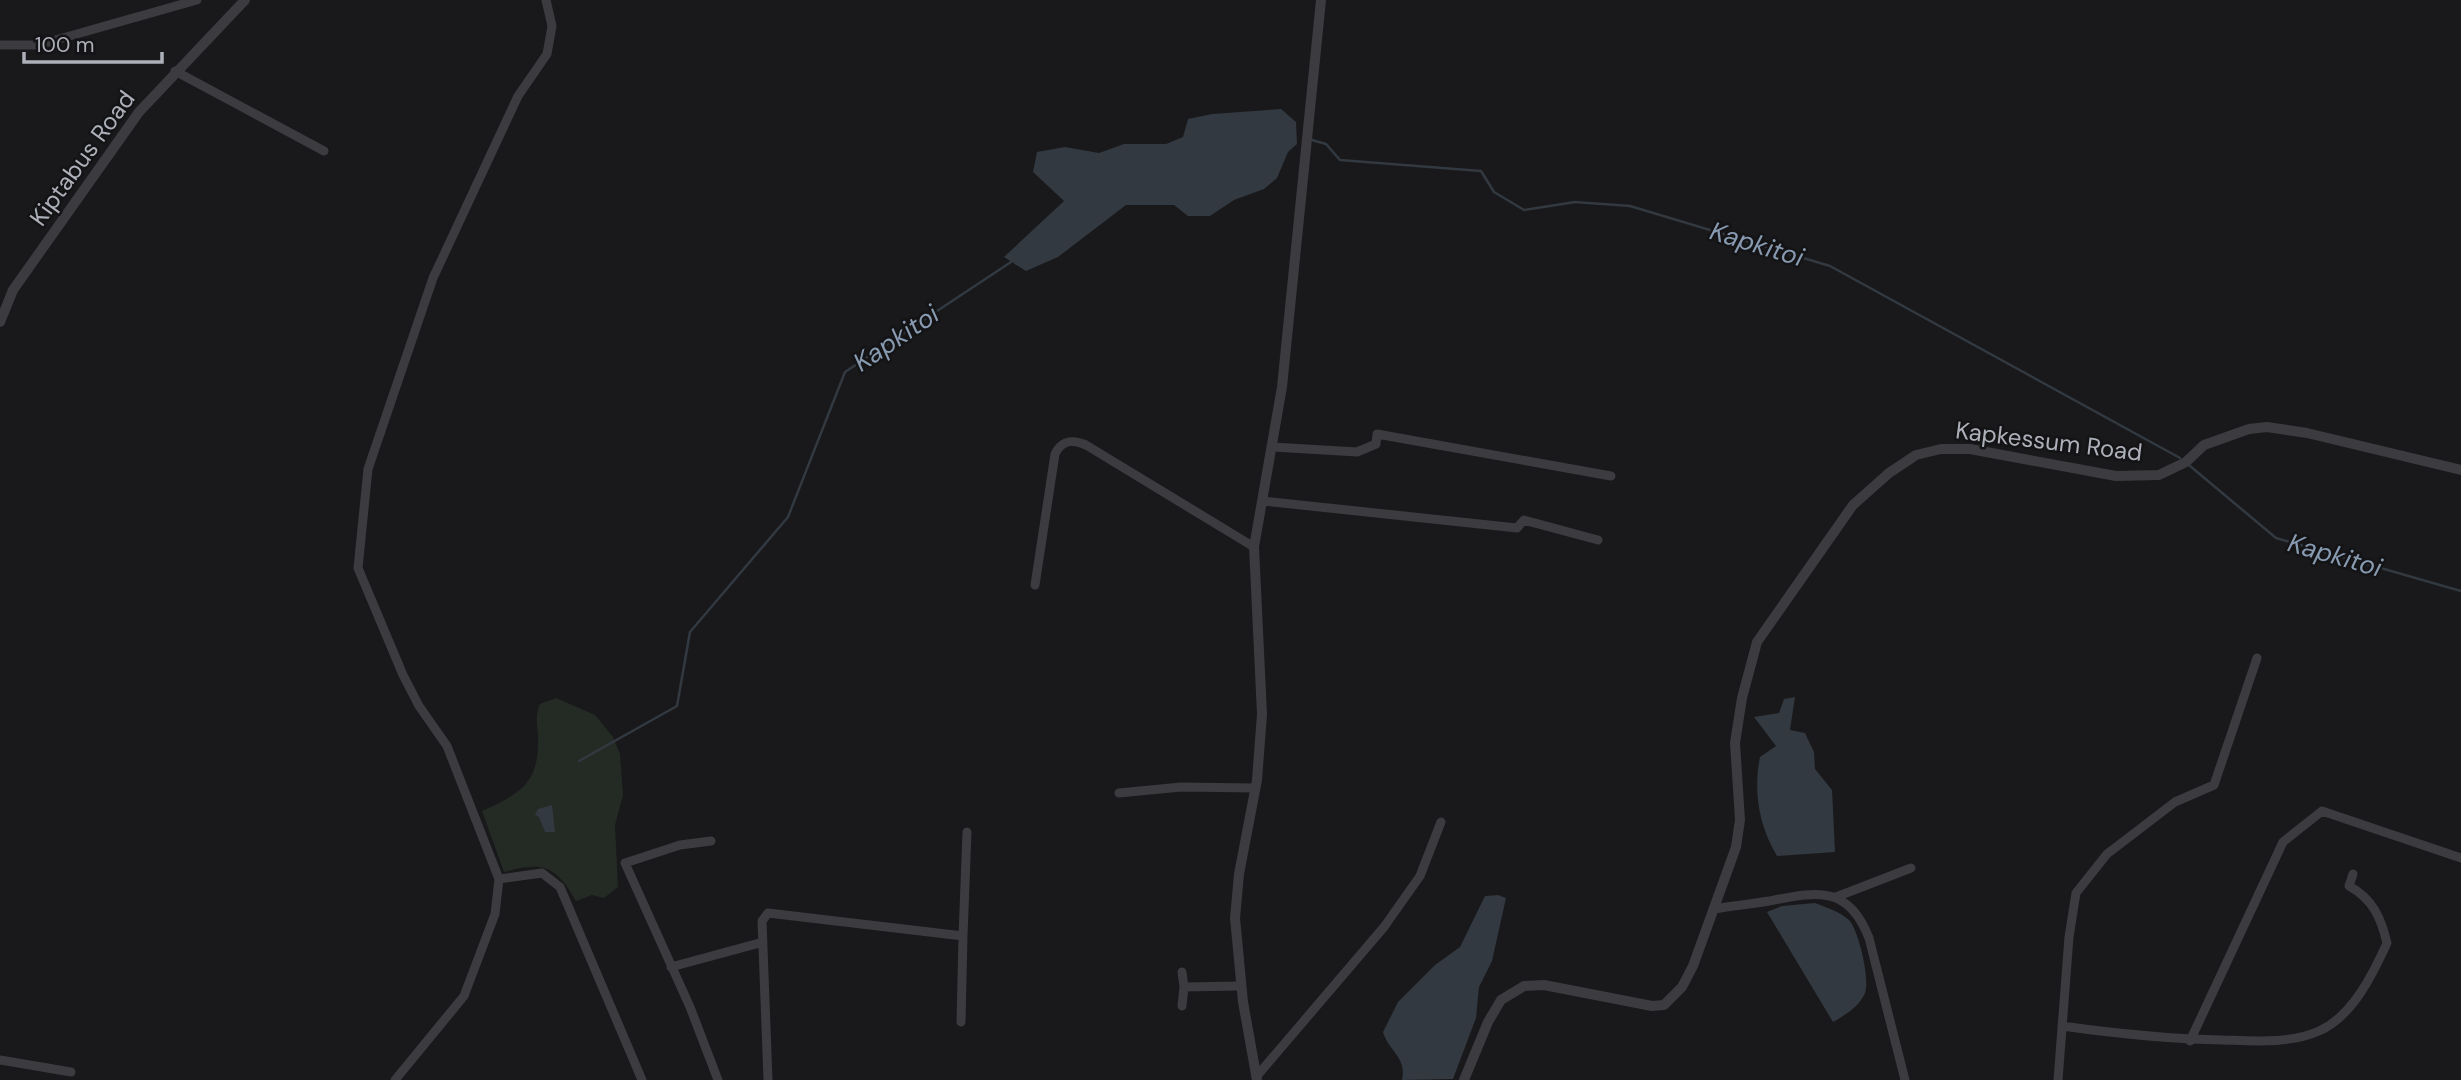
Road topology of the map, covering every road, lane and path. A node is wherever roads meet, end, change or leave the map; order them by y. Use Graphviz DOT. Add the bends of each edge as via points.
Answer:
graph roads {
  1 [pos="197,0"];
  2 [pos="245,0"];
  3 [pos="546,0"];
  4 [pos="1321,0"];
  5 [pos="0,45"];
  6 [pos="175,71"];
  7 [pos="324,151"];
  8 [pos="0,322"];
  9 [pos="1273,447"];
  10 [pos="2461,470"];
  11 [pos="1611,476"];
  12 [pos="1263,501"];
  13 [pos="1598,540"];
  14 [pos="1254,547"];
  15 [pos="1035,585"];
  16 [pos="2257,658"];
  17 [pos="1255,788"];
  18 [pos="1119,793"];
  19 [pos="1441,822"];
  20 [pos="967,832"];
  21 [pos="710,841"];
  22 [pos="2461,858"];
  23 [pos="1912,868"];
  24 [pos="2353,874"];
  25 [pos="499,879"];
  26 [pos="1836,897"];
  27 [pos="1714,908"];
  28 [pos="963,936"];
  29 [pos="763,942"];
  30 [pos="671,967"];
  31 [pos="1182,972"];
  32 [pos="1240,986"];
  33 [pos="1184,987"];
  34 [pos="1182,1006"];
  35 [pos="961,1022"];
  36 [pos="2062,1026"];
  37 [pos="2190,1041"];
  38 [pos="0,1060"];
  39 [pos="71,1072"];
  40 [pos="1257,1078"];
  41 [pos="395,1080"];
  42 [pos="642,1080"];
  43 [pos="718,1080"];
  44 [pos="768,1080"];
  45 [pos="1464,1080"];
  46 [pos="1905,1080"];
  47 [pos="2058,1080"];
  1 -- 5 [label="street" via="38,45"];
  2 -- 6 [label="street, Kiptabus Road"];
  3 -- 25 [label="street" via="552,26 547,54 518,96 433,278 368,468 358,568 403,675 447,746"];
  4 -- 9 [label="street"];
  6 -- 7 [label="street"];
  6 -- 8 [label="street, Kiptabus Road" via="139,112 13,290"];
  9 -- 11 [label="street" via="1357,452 1376,444 1377,434"];
  9 -- 12 [label="street"];
  10 -- 27 [label="street, Kapkessum Road" via="2267,427 2204,445 2186,462 2159,475 2116,476 1970,449 1916,455 1853,505 1757,642 1735,743 1739,835"];
  12 -- 13 [label="street" via="1517,528 1524,520"];
  12 -- 14 [label="street"];
  14 -- 15 [label="street" via="1086,445 1069,441 1059,445 1055,454"];
  14 -- 17 [label="street" via="1262,687"];
  16 -- 36 [label="street" via="2214,785 2175,802 2107,854 2076,892"];
  17 -- 18 [label="street"];
  17 -- 32 [label="street" via="1238,874 1235,918"];
  19 -- 40 [label="street" via="1420,876 1384,927"];
  20 -- 28 [label="street"];
  21 -- 30 [label="street" via="680,845 625,863"];
  22 -- 37 [label="street" via="2322,811 2283,842"];
  23 -- 26 [label="street"];
  24 -- 37 [label="street" via="2349,886 2374,907 2387,943 2343,1014 2321,1031 2297,1038"];
  25 -- 41 [label="street" via="495,914 464,996"];
  25 -- 42 [label="street" via="542,873 560,887"];
  26 -- 27 [label="street" via="1812,892"];
  26 -- 46 [label="street" via="1853,910 1866,930"];
  27 -- 45 [label="street, Kapkessum Road" via="1682,987 1664,1005 1601,999 1544,985 1524,986 1501,1000"];
  28 -- 29 [label="street" via="768,913 762,920"];
  28 -- 35 [label="street"];
  29 -- 30 [label="street"];
  29 -- 44 [label="street"];
  30 -- 43 [label="street"];
  31 -- 33 [label="street"];
  32 -- 33 [label="street"];
  32 -- 40 [label="street"];
  33 -- 34 [label="street"];
  36 -- 37 [label="street"];
  36 -- 47 [label="street"];
  38 -- 39 [label="street"];
}
